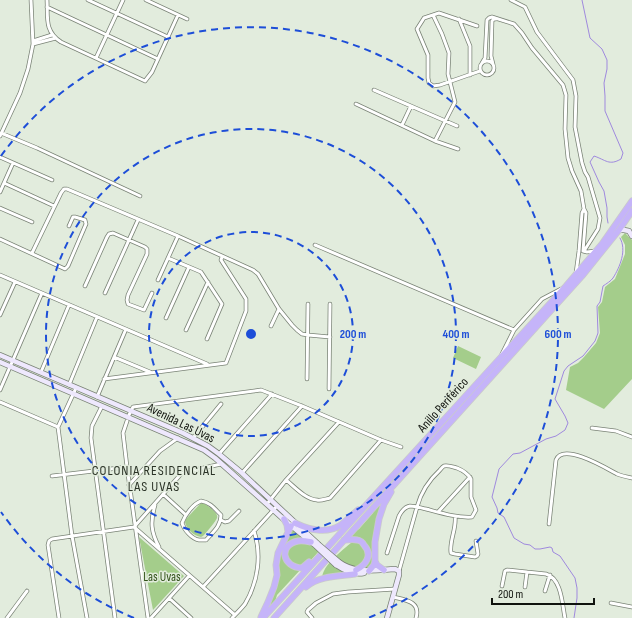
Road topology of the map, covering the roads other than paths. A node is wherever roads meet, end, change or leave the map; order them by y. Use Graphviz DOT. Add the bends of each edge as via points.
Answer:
graph roads {
  1 [pos="31,0"];
  2 [pos="47,0"];
  3 [pos="88,0"];
  4 [pos="123,0"];
  5 [pos="146,0"];
  6 [pos="510,0"];
  7 [pos="47,7"];
  8 [pos="117,14"];
  9 [pos="178,15"];
  10 [pos="433,15"];
  11 [pos="187,19"];
  12 [pos="458,19"];
  13 [pos="497,19"];
  14 [pos="477,26"];
  15 [pos="52,35"];
  16 [pos="107,35"];
  17 [pos="56,38"];
  18 [pos="168,38"];
  19 [pos="33,42"];
  20 [pos="96,58"];
  21 [pos="158,59"];
  22 [pos="482,63"];
  23 [pos="493,64"];
  24 [pos="480,71"];
  25 [pos="470,75"];
  26 [pos="449,81"];
  27 [pos="374,90"];
  28 [pos="356,104"];
  29 [pos="411,106"];
  30 [pos="444,121"];
  31 [pos="402,125"];
  32 [pos="457,126"];
  33 [pos="1,135"];
  34 [pos="436,141"];
  35 [pos="458,149"];
  36 [pos="0,157"];
  37 [pos="13,163"];
  38 [pos="52,180"];
  39 [pos="4,183"];
  40 [pos="0,192"];
  41 [pos="140,196"];
  42 [pos="632,201"];
  43 [pos="54,206"];
  44 [pos="0,208"];
  45 [pos="632,211"];
  46 [pos="138,220"];
  47 [pos="32,222"];
  48 [pos="69,226"];
  49 [pos="632,229"];
  50 [pos="619,230"];
  51 [pos="178,236"];
  52 [pos="632,237"];
  53 [pos="0,239"];
  54 [pos="129,240"];
  55 [pos="315,245"];
  56 [pos="597,250"];
  57 [pos="582,251"];
  58 [pos="32,253"];
  59 [pos="222,257"];
  60 [pos="168,258"];
  61 [pos="189,267"];
  62 [pos="0,275"];
  63 [pos="575,276"];
  64 [pos="158,280"];
  65 [pos="15,282"];
  66 [pos="208,282"];
  67 [pos="85,286"];
  68 [pos="566,286"];
  69 [pos="42,293"];
  70 [pos="105,293"];
  71 [pos="152,294"];
  72 [pos="308,304"];
  73 [pos="330,304"];
  74 [pos="69,305"];
  75 [pos="279,309"];
  76 [pos="0,315"];
  77 [pos="97,317"];
  78 [pos="166,318"];
  79 [pos="271,326"];
  80 [pos="126,329"];
  81 [pos="186,330"];
  82 [pos="514,330"];
  83 [pos="308,335"];
  84 [pos="330,337"];
  85 [pos="207,339"];
  86 [pos="0,355"];
  87 [pos="114,357"];
  88 [pos="13,360"];
  89 [pos="499,360"];
  90 [pos="0,362"];
  91 [pos="209,365"];
  92 [pos="10,366"];
  93 [pos="41,372"];
  94 [pos="152,373"];
  95 [pos="104,379"];
  96 [pos="307,379"];
  97 [pos="69,385"];
  98 [pos="76,388"];
  99 [pos="328,389"];
  100 [pos="0,390"];
  101 [pos="73,394"];
  102 [pos="272,394"];
  103 [pos="97,397"];
  104 [pos="0,402"];
  105 [pos="221,404"];
  106 [pos="102,406"];
  107 [pos="302,406"];
  108 [pos="131,411"];
  109 [pos="127,419"];
  110 [pos="339,422"];
  111 [pos="58,427"];
  112 [pos="592,428"];
  113 [pos="632,437"];
  114 [pos="178,438"];
  115 [pos="193,438"];
  116 [pos="380,440"];
  117 [pos="401,447"];
  118 [pos="219,454"];
  119 [pos="215,458"];
  120 [pos="221,464"];
  121 [pos="126,467"];
  122 [pos="96,471"];
  123 [pos="242,473"];
  124 [pos="64,474"];
  125 [pos="52,476"];
  126 [pos="470,477"];
  127 [pos="632,478"];
  128 [pos="286,480"];
  129 [pos="395,484"];
  130 [pos="129,485"];
  131 [pos="378,493"];
  132 [pos="163,494"];
  133 [pos="270,500"];
  134 [pos="155,503"];
  135 [pos="267,504"];
  136 [pos="277,506"];
  137 [pos="417,508"];
  138 [pos="273,510"];
  139 [pos="239,511"];
  140 [pos="438,512"];
  141 [pos="186,516"];
  142 [pos="456,516"];
  143 [pos="284,519"];
  144 [pos="221,520"];
  145 [pos="293,524"];
  146 [pos="548,524"];
  147 [pos="134,527"];
  148 [pos="104,531"];
  149 [pos="254,531"];
  150 [pos="288,532"];
  151 [pos="72,536"];
  152 [pos="344,540"];
  153 [pos="476,541"];
  154 [pos="315,544"];
  155 [pos="159,549"];
  156 [pos="387,553"];
  157 [pos="320,556"];
  158 [pos="375,561"];
  159 [pos="384,570"];
  160 [pos="369,571"];
  161 [pos="399,571"];
  162 [pos="356,572"];
  163 [pos="527,572"];
  164 [pos="550,575"];
  165 [pos="189,576"];
  166 [pos="502,586"];
  167 [pos="525,587"];
  168 [pos="203,588"];
  169 [pos="395,589"];
  170 [pos="26,591"];
  171 [pos="545,591"];
  172 [pos="393,597"];
  173 [pos="169,598"];
  174 [pos="292,599"];
  175 [pos="611,603"];
  176 [pos="632,606"];
  177 [pos="234,617"];
  178 [pos="7,618"];
  179 [pos="59,618"];
  180 [pos="87,618"];
  181 [pos="116,618"];
  182 [pos="148,618"];
  183 [pos="151,618"];
  184 [pos="191,618"];
  185 [pos="262,618"];
  186 [pos="274,618"];
  187 [pos="312,618"];
  188 [pos="387,618"];
  189 [pos="416,618"];
  190 [pos="564,618"];
  1 -- 19 [label="street"];
  2 -- 7 [label="street"];
  3 -- 8 [label="street"];
  4 -- 8 [label="street"];
  5 -- 9 [label="street"];
  6 -- 57 [label="street" via="525,7 537,32 573,80 577,142 600,214 598,229"];
  7 -- 15 [label="street" via="48,26"];
  7 -- 16 [label="street"];
  8 -- 16 [label="street"];
  8 -- 18 [label="street"];
  9 -- 11 [label="street"];
  9 -- 18 [label="street"];
  10 -- 12 [label="street" via="439,13"];
  10 -- 26 [label="street" via="449,53"];
  10 -- 26 [label="street" via="424,18 417,29 428,55 429,83 432,86"];
  12 -- 14 [label="street"];
  12 -- 25 [label="street" via="470,46"];
  13 -- 22 [label="street" via="492,17 487,20 485,58"];
  13 -- 23 [label="street" via="492,21"];
  13 -- 57 [label="street" via="514,24 563,85 566,95 565,130 568,158 584,209"];
  15 -- 17 [label="street"];
  15 -- 19 [label="street"];
  16 -- 20 [label="street"];
  16 -- 21 [label="street"];
  17 -- 19 [label="street"];
  17 -- 20 [label="street"];
  18 -- 21 [label="street"];
  19 -- 33 [label="street" via="24,82"];
  20 -- 21 [label="street" via="145,81"];
  22 -- 23 [label="street" via="487,61"];
  22 -- 24 [label="street"];
  23 -- 24 [label="street" via="492,73 484,74"];
  24 -- 25 [label="street"];
  25 -- 26 [label="street"];
  26 -- 30 [label="street" via="454,102"];
  27 -- 29 [label="street"];
  28 -- 31 [label="street"];
  29 -- 30 [label="street"];
  29 -- 31 [label="street"];
  30 -- 32 [label="street"];
  30 -- 34 [label="street"];
  31 -- 34 [label="street"];
  33 -- 41 [label="street" via="37,148"];
  34 -- 35 [label="street"];
  36 -- 37 [label="street"];
  37 -- 38 [label="street"];
  37 -- 39 [label="street"];
  39 -- 40 [label="street"];
  39 -- 43 [label="street"];
  42 -- 56 [label="highway, Anillo Periférico"];
  43 -- 46 [label="street" via="60,193 67,189"];
  43 -- 58 [label="street"];
  44 -- 47 [label="street"];
  45 -- 50 [label="highway, Anillo Periférico"];
  46 -- 51 [label="street"];
  46 -- 54 [label="street"];
  48 -- 58 [label="street" via="75,217 85,220 86,224 65,269"];
  49 -- 52 [label="street"];
  50 -- 52 [label="street" via="626,230"];
  50 -- 129 [label="highway, Anillo Periférico" via="582,276"];
  51 -- 59 [label="street"];
  51 -- 60 [label="street"];
  53 -- 58 [label="street"];
  54 -- 67 [label="street" via="113,233 109,234"];
  54 -- 70 [label="street"];
  54 -- 71 [label="street" via="145,247 147,254 128,295 128,304 144,310"];
  55 -- 82 [label="street"];
  56 -- 57 [label="street"];
  56 -- 63 [label="highway, Anillo Periférico"];
  57 -- 63 [label="street"];
  59 -- 75 [label="street" via="258,274"];
  59 -- 91 [label="street" via="246,300 246,311 226,363"];
  60 -- 61 [label="street"];
  60 -- 64 [label="street"];
  61 -- 66 [label="street" via="201,272"];
  61 -- 78 [label="street"];
  62 -- 65 [label="street"];
  63 -- 68 [label="highway, Anillo Periférico"];
  65 -- 69 [label="street"];
  65 -- 76 [label="street"];
  66 -- 81 [label="street"];
  66 -- 85 [label="street" via="222,304"];
  68 -- 82 [label="street" via="542,299"];
  68 -- 89 [label="highway, Anillo Periférico"];
  69 -- 74 [label="street"];
  69 -- 88 [label="street"];
  72 -- 83 [label="street"];
  73 -- 84 [label="street"];
  74 -- 77 [label="street"];
  74 -- 93 [label="street"];
  75 -- 79 [label="street"];
  75 -- 83 [label="street" via="297,330"];
  77 -- 80 [label="street"];
  77 -- 97 [label="street"];
  80 -- 87 [label="street"];
  80 -- 91 [label="street"];
  82 -- 89 [label="street"];
  83 -- 84 [label="street"];
  83 -- 96 [label="street"];
  84 -- 99 [label="street"];
  86 -- 88 [label="street, Avenida Las Uvas"];
  87 -- 94 [label="street"];
  87 -- 95 [label="street"];
  88 -- 92 [label="street"];
  88 -- 93 [label="street, Avenida Las Uvas"];
  89 -- 131 [label="highway, Anillo Periférico"];
  90 -- 92 [label="street, Avenida Las Uvas"];
  91 -- 94 [label="street"];
  92 -- 100 [label="street"];
  92 -- 101 [label="street, Avenida Las Uvas"];
  93 -- 97 [label="street, Avenida Las Uvas"];
  94 -- 95 [label="street"];
  95 -- 103 [label="street"];
  97 -- 98 [label="street, Avenida Las Uvas"];
  98 -- 101 [label="street"];
  98 -- 103 [label="street, Avenida Las Uvas"];
  101 -- 106 [label="street, Avenida Las Uvas"];
  101 -- 111 [label="street"];
  102 -- 107 [label="street"];
  102 -- 108 [label="street" via="261,390 133,407"];
  102 -- 118 [label="street"];
  103 -- 108 [label="street, Avenida Las Uvas"];
  104 -- 111 [label="street"];
  105 -- 115 [label="street"];
  106 -- 109 [label="street, Avenida Las Uvas"];
  106 -- 122 [label="street" via="92,426 91,438"];
  107 -- 110 [label="street"];
  107 -- 123 [label="street"];
  108 -- 109 [label="street"];
  108 -- 115 [label="street, Avenida Las Uvas"];
  109 -- 114 [label="street, Avenida Las Uvas"];
  109 -- 121 [label="street" via="123,433"];
  110 -- 116 [label="street"];
  110 -- 128 [label="street"];
  111 -- 124 [label="street"];
  112 -- 113 [label="street" via="616,431"];
  114 -- 119 [label="street, Avenida Las Uvas"];
  114 -- 130 [label="street" via="160,451"];
  115 -- 118 [label="street, Avenida Las Uvas"];
  116 -- 117 [label="street"];
  116 -- 128 [label="street" via="330,498 308,498"];
  118 -- 119 [label="street"];
  118 -- 123 [label="street, Avenida Las Uvas"];
  119 -- 120 [label="street, Avenida Las Uvas"];
  120 -- 132 [label="street" via="181,474"];
  120 -- 135 [label="street, Avenida Las Uvas"];
  121 -- 122 [label="street"];
  121 -- 130 [label="street"];
  122 -- 124 [label="street"];
  122 -- 148 [label="street"];
  123 -- 133 [label="street, Avenida Las Uvas"];
  124 -- 125 [label="street"];
  124 -- 151 [label="street"];
  126 -- 137 [label="street" via="459,469 444,466 427,485"];
  126 -- 140 [label="street"];
  126 -- 142 [label="street" via="471,497 476,510 472,517"];
  127 -- 146 [label="street" via="577,455 559,455 556,460"];
  128 -- 133 [label="street"];
  129 -- 152 [label="highway, Anillo Periférico"];
  129 -- 158 [label="highway" via="379,519"];
  130 -- 147 [label="street"];
  131 -- 145 [label="highway" via="338,527 318,530"];
  131 -- 157 [label="highway, Anillo Periférico"];
  132 -- 134 [label="street"];
  132 -- 141 [label="street"];
  133 -- 135 [label="street"];
  133 -- 136 [label="street, Avenida Las Uvas"];
  134 -- 147 [label="street"];
  134 -- 155 [label="street" via="152,529"];
  135 -- 138 [label="street, Avenida Las Uvas"];
  136 -- 138 [label="street"];
  136 -- 145 [label="street, Avenida Las Uvas"];
  137 -- 140 [label="street"];
  137 -- 156 [label="street" via="409,506 401,512"];
  137 -- 161 [label="street"];
  138 -- 143 [label="street, Avenida Las Uvas"];
  138 -- 149 [label="street"];
  139 -- 144 [label="street" via="227,522"];
  140 -- 142 [label="street"];
  141 -- 144 [label="street" via="201,500 221,515"];
  141 -- 144 [label="street" via="182,523 183,527 199,540 206,540"];
  142 -- 153 [label="street" via="452,553 477,556"];
  143 -- 145 [label="street, Avenida Las Uvas"];
  143 -- 150 [label="highway"];
  145 -- 150 [label="highway"];
  145 -- 154 [label="street, Avenida Las Uvas"];
  147 -- 148 [label="street"];
  147 -- 155 [label="street"];
  147 -- 182 [label="street"];
  148 -- 151 [label="street"];
  148 -- 181 [label="street"];
  149 -- 168 [label="street"];
  149 -- 177 [label="street" via="258,541 258,572 252,591"];
  150 -- 185 [label="highway" via="278,552 274,588"];
  151 -- 179 [label="street" via="52,539 48,545"];
  151 -- 180 [label="street"];
  152 -- 162 [label="highway" via="358,540 363,543 369,554 365,564"];
  152 -- 174 [label="highway, Anillo Periférico"];
  154 -- 157 [label="highway" via="299,540 294,542 286,548 285,557 292,566 302,568"];
  154 -- 162 [label="street, Avenida Las Uvas, bridge" via="347,572"];
  155 -- 165 [label="street"];
  157 -- 185 [label="highway, Anillo Periférico"];
  158 -- 159 [label="highway"];
  158 -- 160 [label="highway"];
  159 -- 160 [label="street, Avenida Las Uvas"];
  159 -- 161 [label="street, Avenida Las Uvas"];
  160 -- 162 [label="street, Avenida Las Uvas"];
  161 -- 169 [label="street"];
  162 -- 174 [label="highway" via="308,584"];
  163 -- 164 [label="street"];
  163 -- 166 [label="street" via="505,571"];
  163 -- 167 [label="street"];
  164 -- 171 [label="street"];
  164 -- 190 [label="street" via="558,587"];
  165 -- 168 [label="street"];
  165 -- 173 [label="street"];
  168 -- 177 [label="street"];
  169 -- 172 [label="street"];
  169 -- 187 [label="street" via="333,594 316,602 308,610"];
  170 -- 178 [label="street"];
  172 -- 188 [label="street"];
  172 -- 189 [label="street" via="410,601 415,605"];
  173 -- 183 [label="street"];
  173 -- 184 [label="street"];
  174 -- 186 [label="highway, Anillo Periférico"];
  175 -- 176 [label="street"];
}
